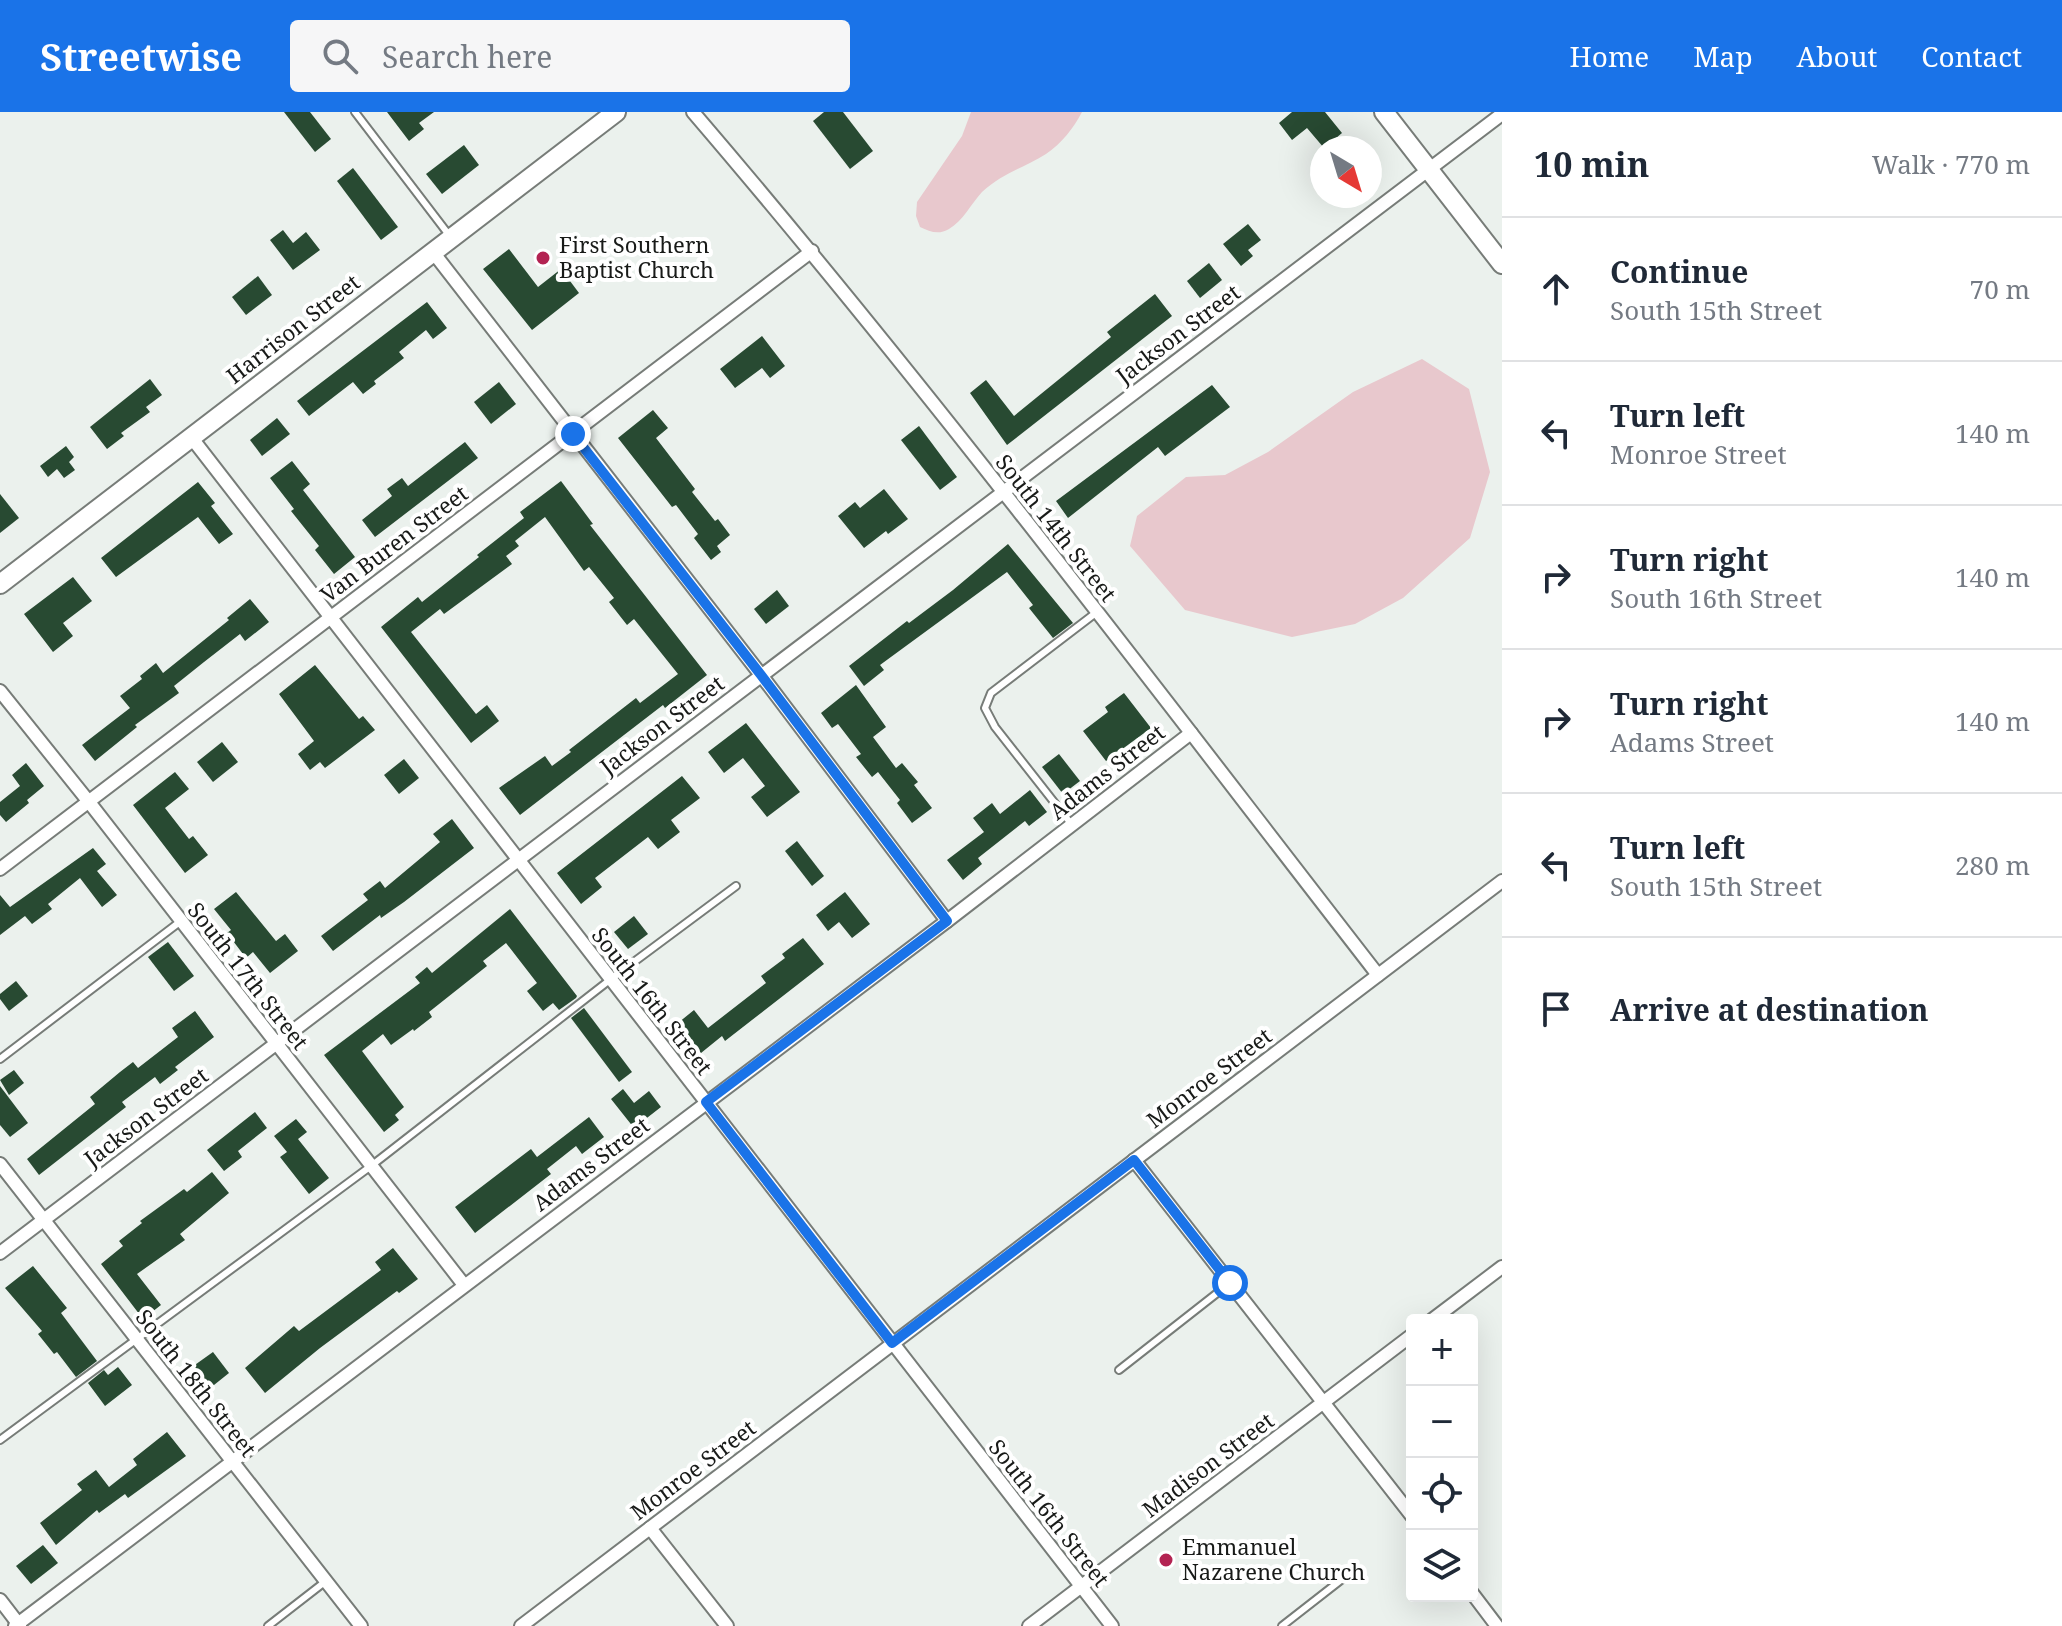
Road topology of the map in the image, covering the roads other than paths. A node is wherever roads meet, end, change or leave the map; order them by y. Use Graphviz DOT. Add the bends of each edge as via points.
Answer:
graph roads {
  1 [pos="355,112"];
  2 [pos="693,112"];
  3 [pos="1384,112"];
  4 [pos="1502,114"];
  5 [pos="606,115"];
  6 [pos="1429,170"];
  7 [pos="452,238"];
  8 [pos="812,251"];
  9 [pos="433,252"];
  10 [pos="1502,264"];
  11 [pos="573,434"];
  12 [pos="191,437"];
  13 [pos="1003,491"];
  14 [pos="0,584"];
  15 [pos="1097,612"];
  16 [pos="329,618"];
  17 [pos="761,675"];
  18 [pos="0,691"];
  19 [pos="1191,733"];
  20 [pos="89,802"];
  21 [pos="1072,825"];
  22 [pos="518,860"];
  23 [pos="0,869"];
  24 [pos="1502,881"];
  25 [pos="736,886"];
  26 [pos="181,921"];
  27 [pos="947,921"];
  28 [pos="1378,975"];
  29 [pos="611,979"];
  30 [pos="276,1044"];
  31 [pos="0,1059"];
  32 [pos="706,1102"];
  33 [pos="1134,1160"];
  34 [pos="0,1164"];
  35 [pos="371,1166"];
  36 [pos="44,1220"];
  37 [pos="0,1253"];
  38 [pos="1502,1267"];
  39 [pos="1230,1283"];
  40 [pos="464,1285"];
  41 [pos="1440,1314"];
  42 [pos="137,1339"];
  43 [pos="1406,1340"];
  44 [pos="892,1343"];
  45 [pos="1119,1370"];
  46 [pos="1324,1402"];
  47 [pos="0,1440"];
  48 [pos="232,1461"];
  49 [pos="1406,1508"];
  50 [pos="650,1528"];
  51 [pos="1350,1573"];
  52 [pos="326,1581"];
  53 [pos="1081,1586"];
  54 [pos="0,1600"];
  55 [pos="1478,1601"];
  56 [pos="18,1625"];
  57 [pos="268,1626"];
  58 [pos="361,1626"];
  59 [pos="521,1626"];
  60 [pos="727,1626"];
  61 [pos="1029,1626"];
  62 [pos="1112,1626"];
  63 [pos="1282,1626"];
  64 [pos="1497,1626"];
  1 -- 7 [label="lane"];
  2 -- 8 [label="street, South 14th Street"];
  3 -- 6 [label="street"];
  4 -- 6 [label="street, Jackson Street"];
  5 -- 7 [label="street, Harrison Street"];
  6 -- 10 [label="street"];
  6 -- 13 [label="street, Jackson Street"];
  7 -- 9 [label="street, Harrison Street"];
  8 -- 11 [label="street, Van Buren Street"];
  8 -- 13 [label="street, South 14th Street"];
  9 -- 11 [label="street"];
  9 -- 12 [label="street, Harrison Street"];
  11 -- 16 [label="street, Van Buren Street"];
  11 -- 17 [label="street"];
  12 -- 14 [label="street, Harrison Street"];
  12 -- 16 [label="street, South 16th Street"];
  13 -- 15 [label="street, South 14th Street"];
  13 -- 17 [label="street, Jackson Street"];
  15 -- 19 [label="street, South 14th Street"];
  15 -- 21 [label="lane" via="991,693 985,708"];
  16 -- 20 [label="street, Van Buren Street"];
  16 -- 22 [label="street, South 16th Street"];
  17 -- 22 [label="street, Jackson Street"];
  17 -- 27 [label="street"];
  18 -- 20 [label="street, South 17th Street"];
  19 -- 21 [label="street, Adams Street"];
  19 -- 28 [label="street, South 14th Street"];
  20 -- 23 [label="street, Van Buren Street"];
  20 -- 26 [label="street, South 17th Street"];
  21 -- 27 [label="street, Adams Street"];
  22 -- 29 [label="street, South 16th Street"];
  22 -- 30 [label="street, Jackson Street"];
  24 -- 28 [label="street, Monroe Street"];
  25 -- 29 [label="lane"];
  26 -- 30 [label="street, South 17th Street"];
  26 -- 31 [label="lane"];
  27 -- 32 [label="street, Adams Street"];
  28 -- 33 [label="street, Monroe Street"];
  29 -- 32 [label="street, South 16th Street"];
  29 -- 35 [label="lane"];
  30 -- 35 [label="street, South 17th Street"];
  30 -- 36 [label="street, Jackson Street"];
  32 -- 40 [label="street, Adams Street"];
  32 -- 44 [label="street, South 16th Street"];
  33 -- 39 [label="street"];
  33 -- 44 [label="street, Monroe Street"];
  34 -- 36 [label="street, South 18th Street"];
  35 -- 40 [label="street, South 17th Street"];
  35 -- 42 [label="lane"];
  36 -- 37 [label="street, Jackson Street"];
  36 -- 42 [label="street, South 18th Street"];
  38 -- 41 [label="street"];
  39 -- 45 [label="lane"];
  39 -- 46 [label="street"];
  40 -- 48 [label="street, Adams Street"];
  42 -- 47 [label="lane"];
  42 -- 48 [label="street, South 18th Street"];
  43 -- 46 [label="street, Madison Street"];
  44 -- 50 [label="street, Monroe Street"];
  44 -- 53 [label="street, South 16th Street"];
  46 -- 49 [label="street"];
  46 -- 53 [label="street, Madison Street"];
  48 -- 52 [label="street, South 18th Street"];
  48 -- 56 [label="street, Adams Street"];
  50 -- 59 [label="street, Monroe Street"];
  50 -- 60 [label="street"];
  51 -- 63 [label="lane"];
  52 -- 57 [label="lane"];
  52 -- 58 [label="street, South 18th Street"];
  53 -- 61 [label="street, Madison Street"];
  53 -- 62 [label="street, South 16th Street"];
  54 -- 56 [label="street"];
  55 -- 64 [label="street"];
}
